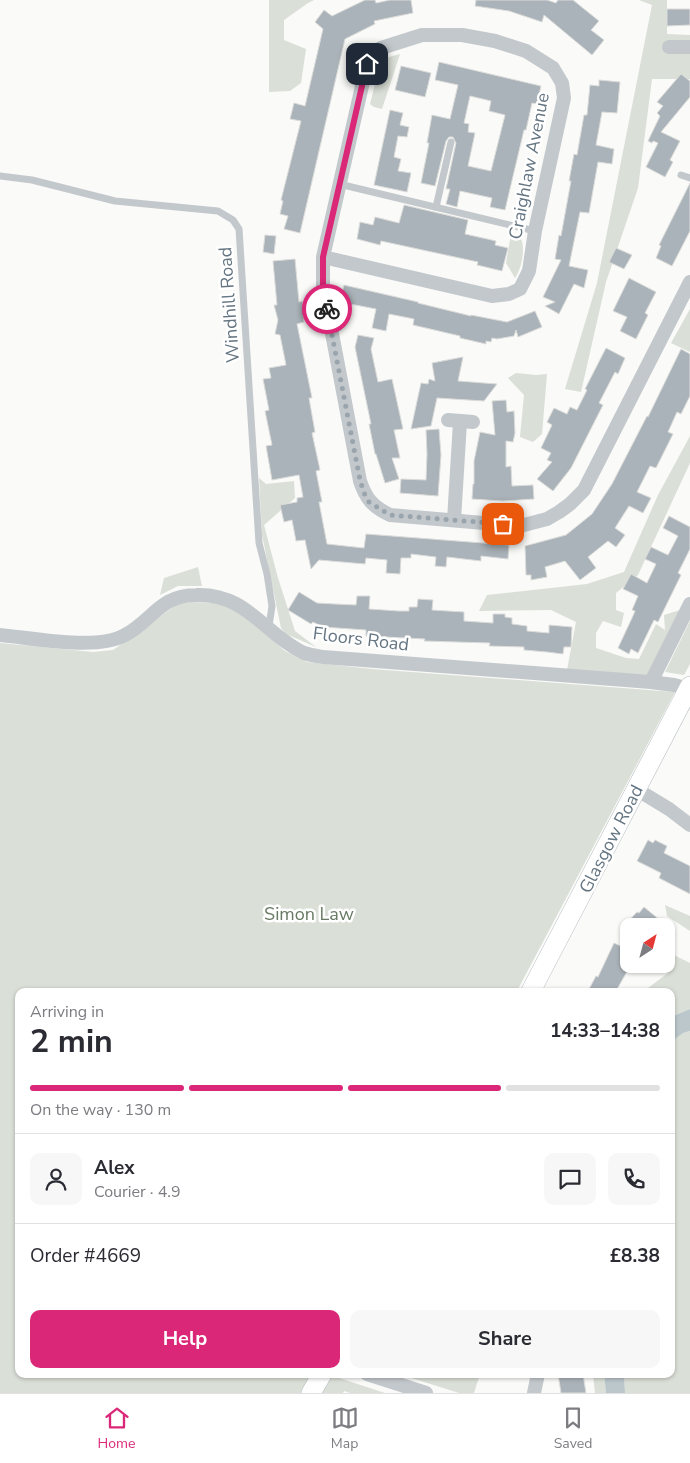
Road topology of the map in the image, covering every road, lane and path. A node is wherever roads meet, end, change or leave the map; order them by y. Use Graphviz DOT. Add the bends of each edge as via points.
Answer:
graph roads {
  1 [pos="669,47"];
  2 [pos="690,47"];
  3 [pos="451,142"];
  4 [pos="681,174"];
  5 [pos="0,176"];
  6 [pos="690,178"];
  7 [pos="339,184"];
  8 [pos="436,207"];
  9 [pos="535,231"];
  10 [pos="323,257"];
  11 [pos="690,282"];
  12 [pos="461,421"];
  13 [pos="454,520"];
  14 [pos="690,604"];
  15 [pos="269,626"];
  16 [pos="0,635"];
  17 [pos="651,682"];
  18 [pos="689,688"];
  19 [pos="636,790"];
  20 [pos="690,825"];
  21 [pos="533,988"];
  22 [pos="320,1378"];
  23 [pos="380,1378"];
  24 [pos="537,1378"];
  25 [pos="311,1393"];
  26 [pos="426,1393"];
  27 [pos="534,1393"];
  1 -- 2 [label="street"];
  3 -- 8 [label="lane"];
  4 -- 6 [label="lane"];
  5 -- 15 [label="lane, Windhill Road" via="32,180 115,201 218,211 233,220 239,229 259,544 272,606"];
  7 -- 8 [label="lane"];
  7 -- 9 [label="street, Craighlaw Avenue" via="367,64 381,48 422,35 462,35 495,41 526,51 553,68 562,83 564,98"];
  7 -- 10 [label="street, Craighlaw Avenue"];
  8 -- 9 [label="lane"];
  9 -- 10 [label="street, Craighlaw Avenue" via="529,271 520,289 509,294 492,296"];
  10 -- 13 [label="street, Craighlaw Avenue" via="323,286 364,493 369,502 390,515"];
  11 -- 13 [label="street, Craighlaw Avenue" via="584,490 547,519 520,526"];
  12 -- 13 [label="street"];
  14 -- 17 [label="street"];
  15 -- 16 [label="street, Floors Road" via="242,606 221,597 196,594 167,601 125,635 106,642"];
  15 -- 17 [label="street, Floors Road" via="306,654 323,657"];
  17 -- 18 [label="street, Floors Road"];
  18 -- 19 [label="main road, Glasgow Road"];
  19 -- 20 [label="street"];
  19 -- 21 [label="main road, Glasgow Road"];
  22 -- 25 [label="main road"];
  23 -- 26 [label="street"];
  24 -- 27 [label="street"];
}
